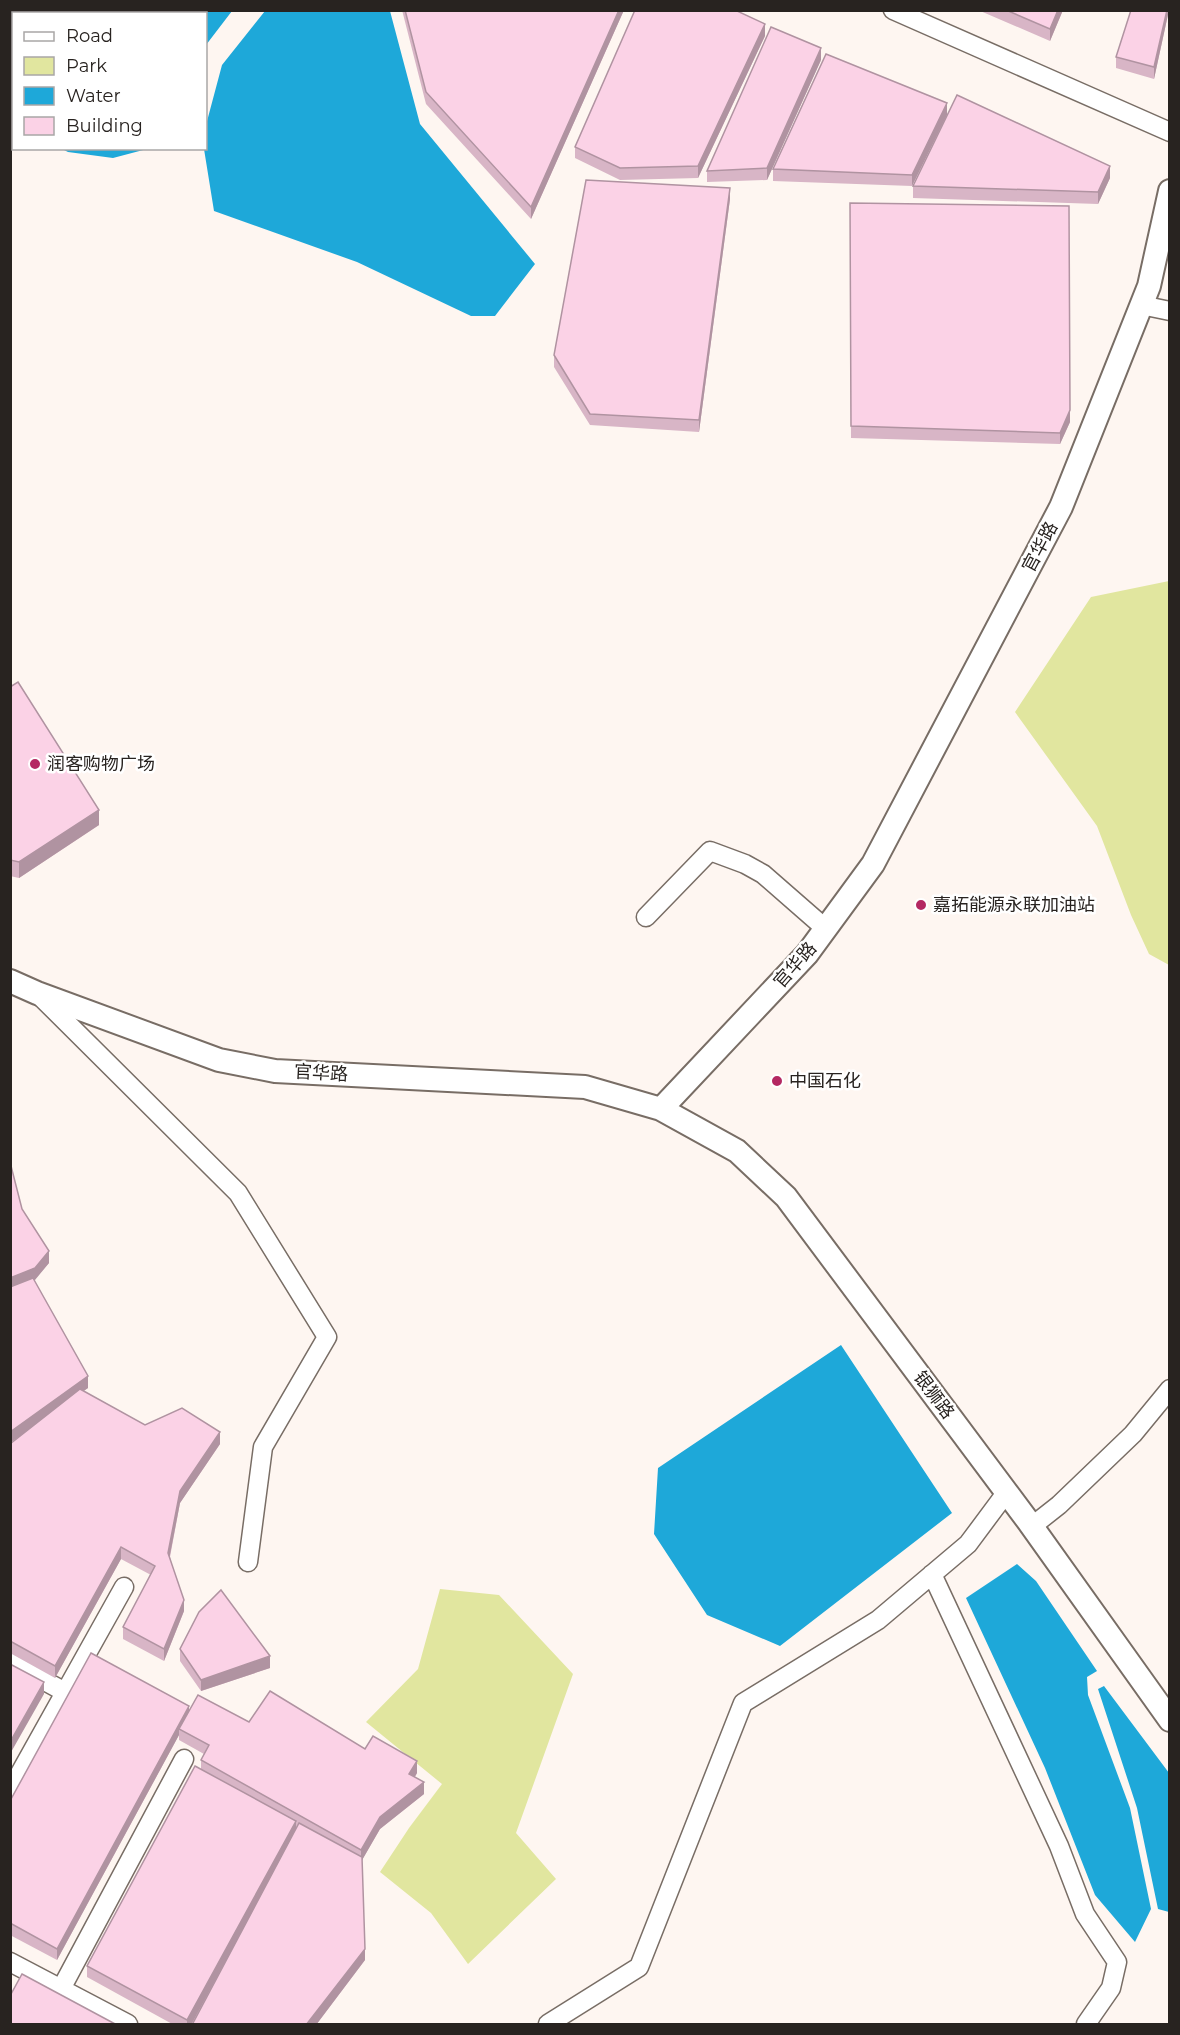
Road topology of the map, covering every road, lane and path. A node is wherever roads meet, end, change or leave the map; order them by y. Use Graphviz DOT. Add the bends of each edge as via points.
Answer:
graph roads {
  1 [pos="893,10"];
  2 [pos="1170,132"];
  3 [pos="1170,191"];
  4 [pos="1141,305"];
  5 [pos="1170,311"];
  6 [pos="646,917"];
  7 [pos="825,929"];
  8 [pos="10,981"];
  9 [pos="37,993"];
  10 [pos="661,1109"];
  11 [pos="1170,1389"];
  12 [pos="1006,1493"];
  13 [pos="1031,1527"];
  14 [pos="248,1562"];
  15 [pos="932,1574"];
  16 [pos="124,1587"];
  17 [pos="10,1662"];
  18 [pos="65,1692"];
  19 [pos="1170,1720"];
  20 [pos="184,1759"];
  21 [pos="10,1791"];
  22 [pos="10,1962"];
  23 [pos="61,1989"];
  24 [pos="128,2025"];
  25 [pos="548,2025"];
  26 [pos="1086,2025"];
  1 -- 2 [label="street"];
  3 -- 4 [label="main road, 官华路" via="1149,286"];
  4 -- 5 [label="street"];
  4 -- 7 [label="main road, 官华路" via="1061,507 873,864"];
  6 -- 7 [label="street" via="710,851 764,874"];
  7 -- 10 [label="main road, 官华路" via="807,954"];
  8 -- 9 [label="main road, 官华路"];
  9 -- 10 [label="main road, 官华路" via="219,1060 275,1071 585,1087"];
  9 -- 14 [label="street" via="238,1193 327,1337 262,1447"];
  10 -- 12 [label="main road, 银狮路" via="737,1151 786,1197"];
  11 -- 13 [label="street" via="1133,1434"];
  12 -- 13 [label="main road, 银狮路"];
  12 -- 15 [label="street" via="968,1544"];
  13 -- 19 [label="main road, 银狮路"];
  15 -- 25 [label="street" via="878,1620 743,1703 639,1967"];
  15 -- 26 [label="street" via="1059,1846 1085,1914 1117,1962 1111,1988"];
  16 -- 18 [label="street"];
  17 -- 18 [label="street"];
  18 -- 21 [label="street"];
  20 -- 23 [label="street"];
  22 -- 23 [label="street"];
  23 -- 24 [label="street"];
}
